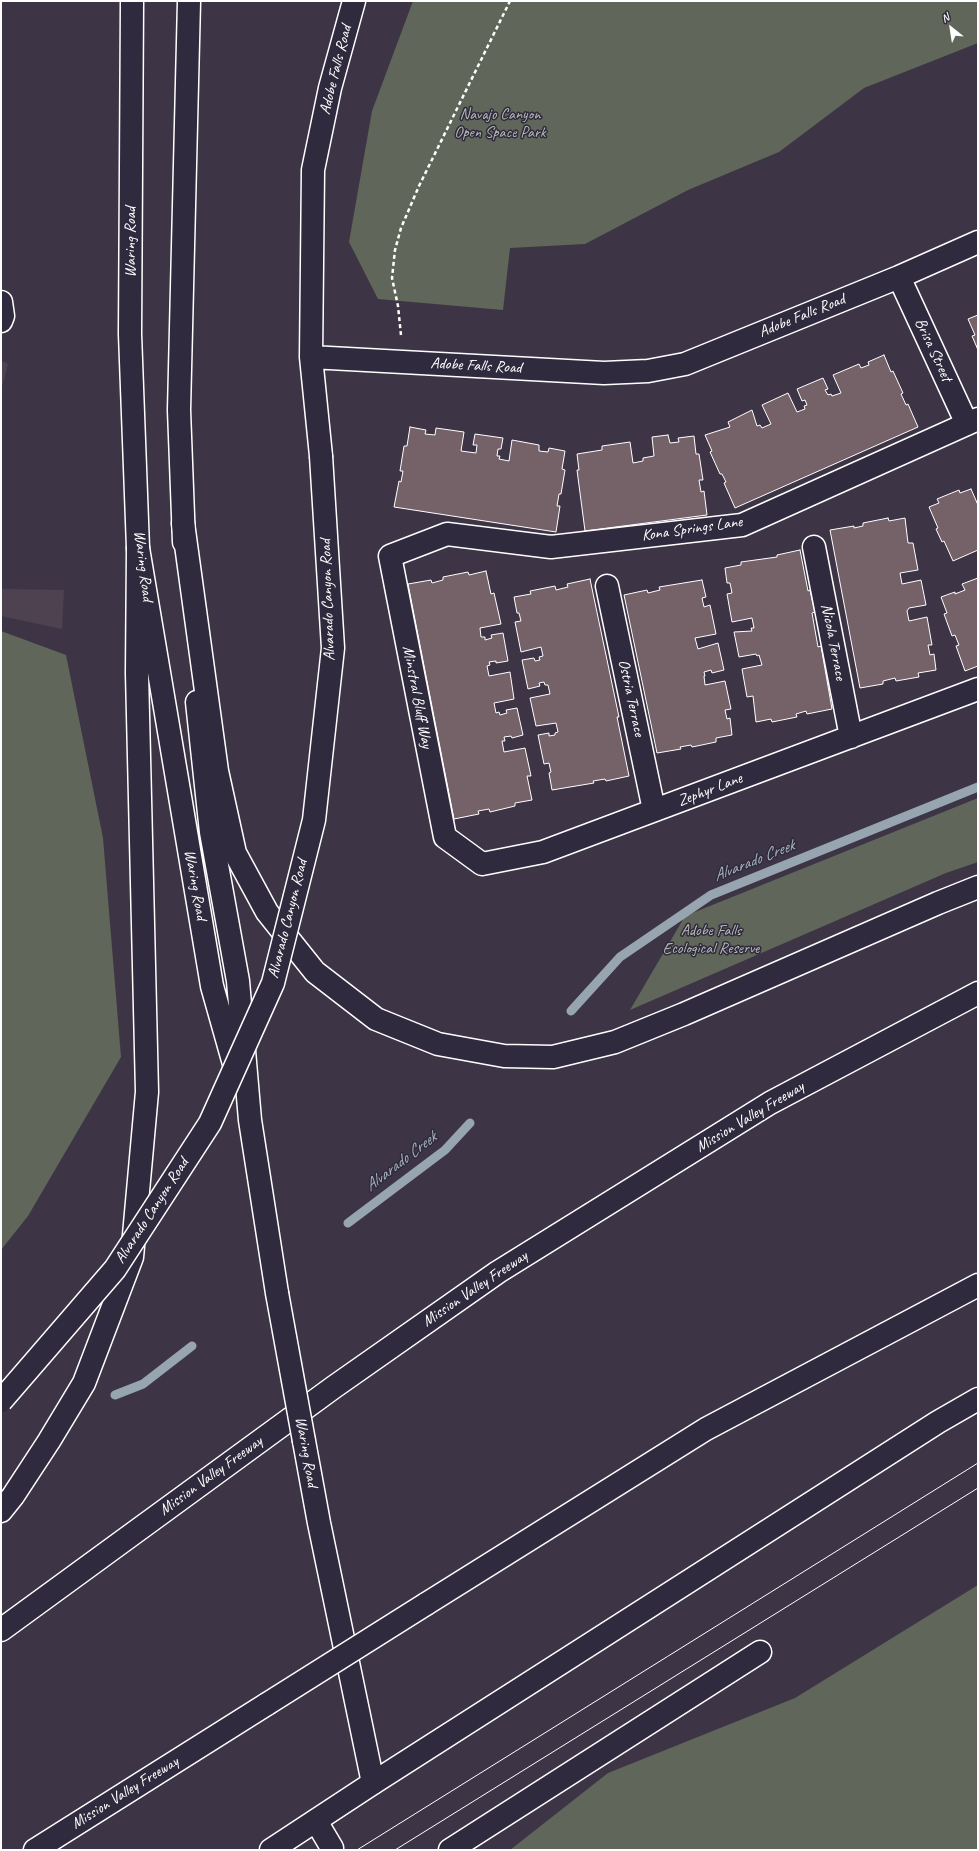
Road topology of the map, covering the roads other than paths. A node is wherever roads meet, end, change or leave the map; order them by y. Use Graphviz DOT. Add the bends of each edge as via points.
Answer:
graph roads {
  1 [pos="132,1"];
  2 [pos="189,1"];
  3 [pos="354,1"];
  4 [pos="978,242"];
  5 [pos="899,277"];
  6 [pos="1,302"];
  7 [pos="1,321"];
  8 [pos="310,357"];
  9 [pos="973,421"];
  10 [pos="183,523"];
  11 [pos="814,547"];
  12 [pos="138,548"];
  13 [pos="390,556"];
  14 [pos="607,586"];
  15 [pos="978,689"];
  16 [pos="852,737"];
  17 [pos="654,810"];
  18 [pos="445,837"];
  19 [pos="978,887"];
  20 [pos="978,993"];
  21 [pos="250,1120"];
  22 [pos="978,1285"];
  23 [pos="978,1399"];
  24 [pos="1,1401"];
  25 [pos="1,1511"];
  26 [pos="1,1630"];
  27 [pos="760,1652"];
  28 [pos="372,1783"];
  29 [pos="316,1822"];
  30 [pos="332,1848"];
  31 [pos="35,1850"];
  32 [pos="271,1850"];
  33 [pos="450,1850"];
  1 -- 12 [label="main road, Waring Road" via="130,334"];
  2 -- 10 [label="main road, Waring Road" via="180,402"];
  3 -- 8 [label="main road, Adobe Falls Road" via="330,88 313,170"];
  4 -- 5 [label="main road, Adobe Falls Road"];
  5 -- 8 [label="main road, Adobe Falls Road" via="685,364 648,371 604,374"];
  5 -- 9 [label="main road, Brisa Street"];
  6 -- 7 [label="main road"];
  8 -- 24 [label="main road, Alvarado Canyon Road, bridge" via="321,456 333,648 314,820 273,983 210,1123 115,1269"];
  9 -- 13 [label="main road, Kona Springs Lane" via="742,525 551,547 448,534"];
  10 -- 19 [label="main road" via="217,771 235,852 267,912 315,972 376,1020 438,1044 504,1056 553,1056 615,1042"];
  10 -- 21 [label="main road, Waring Road" via="187,603 211,832 238,981"];
  11 -- 16 [label="main road, Nicola Terrace"];
  12 -- 21 [label="main road, Waring Road" via="212,986"];
  12 -- 25 [label="main road" via="137,680 147,1092 132,1257 84,1383 14,1496"];
  13 -- 18 [label="main road, Minstral Bluff Way"];
  14 -- 17 [label="main road, Ostria Terrace"];
  15 -- 16 [label="main road, Zephyr Lane"];
  16 -- 17 [label="main road, Zephyr Lane"];
  17 -- 18 [label="main road, Zephyr Lane" via="543,852 482,864"];
  20 -- 26 [label="main road, Mission Valley Freeway" via="770,1103 498,1272 334,1387"];
  21 -- 28 [label="main road, Waring Road, bridge" via="319,1523"];
  22 -- 31 [label="main road, Mission Valley Freeway, bridge" via="706,1429"];
  23 -- 28 [label="main road"];
  27 -- 33 [label="main road"];
  28 -- 29 [label="main road"];
  29 -- 30 [label="main road"];
  29 -- 32 [label="main road"];
}
